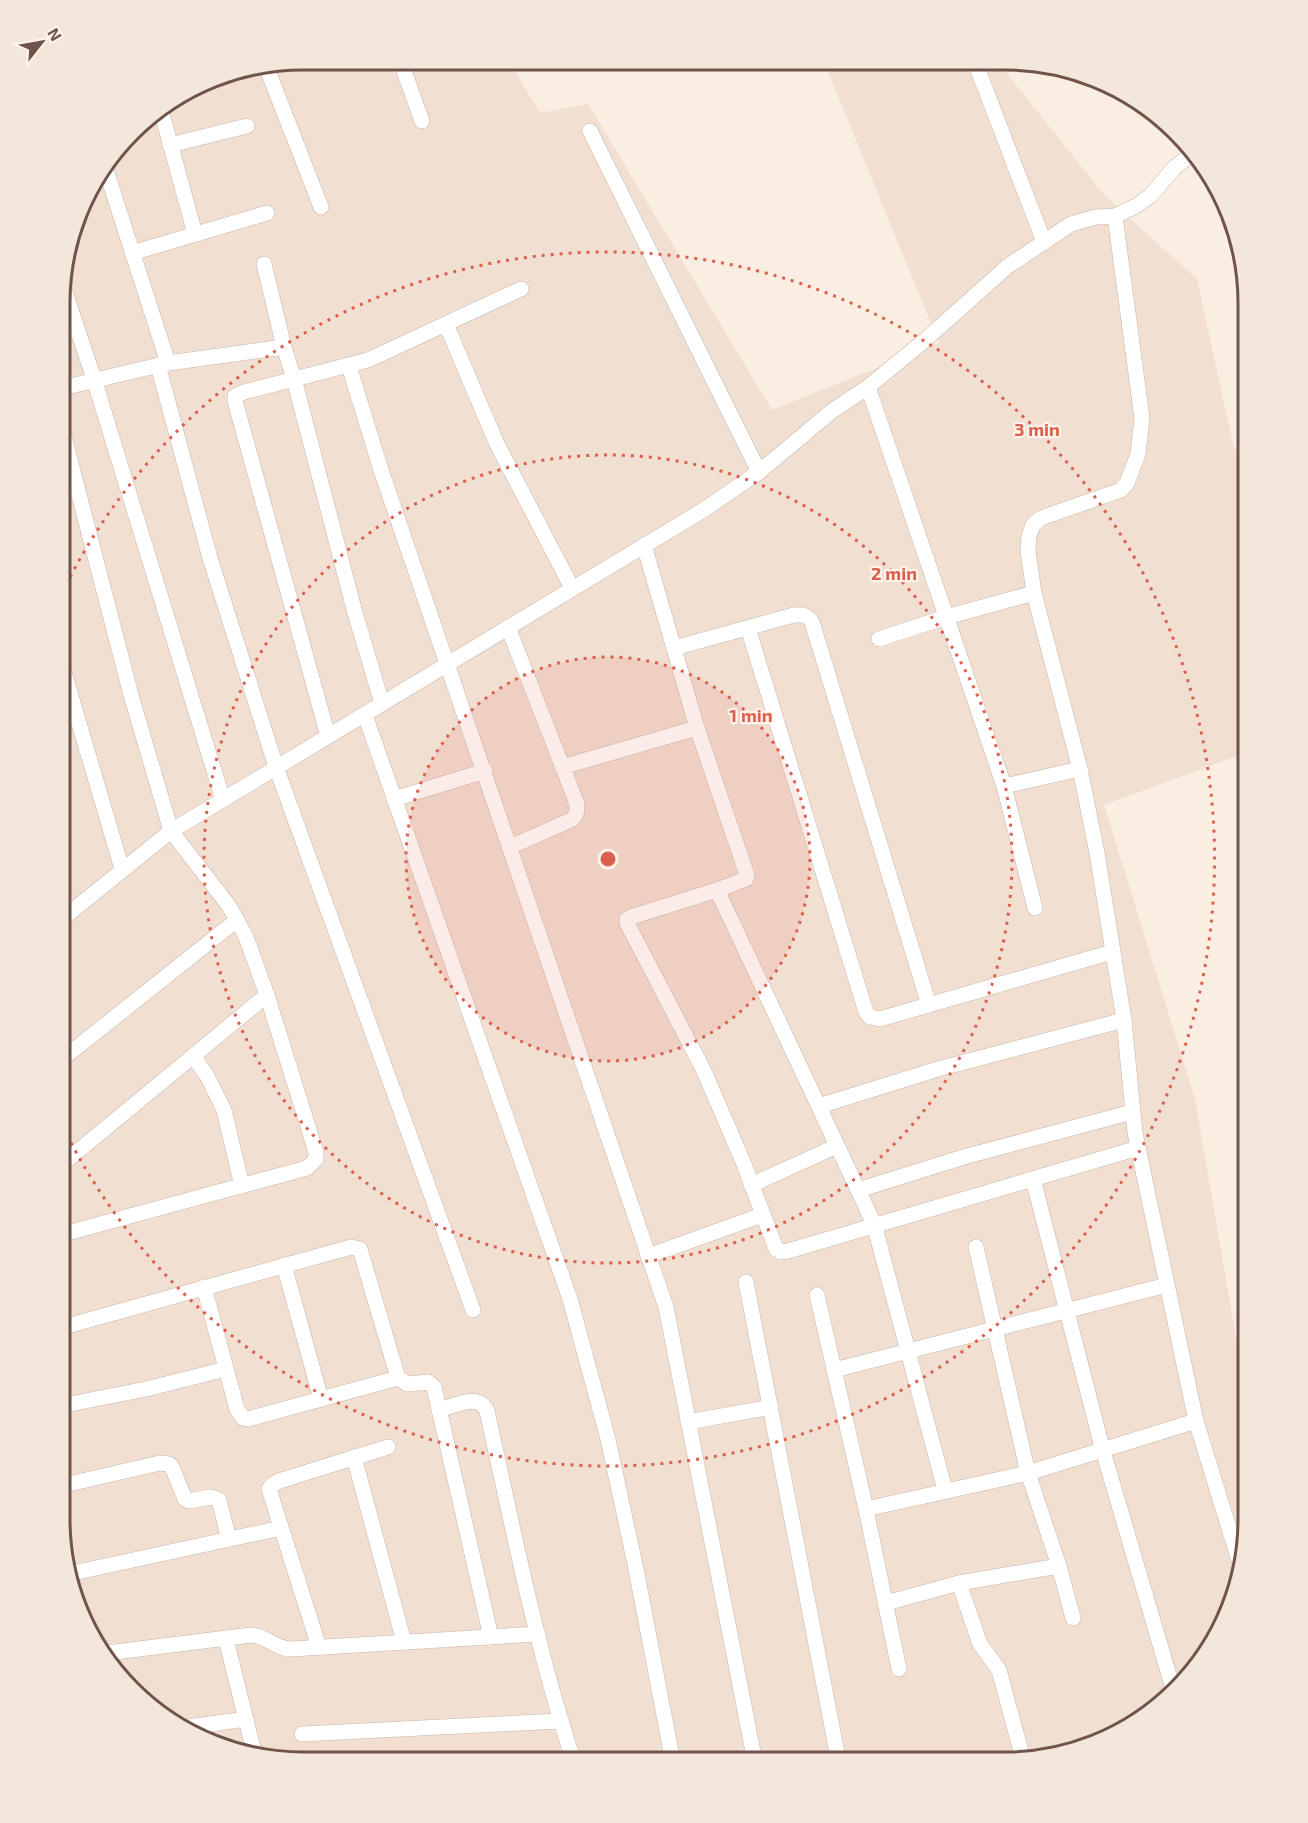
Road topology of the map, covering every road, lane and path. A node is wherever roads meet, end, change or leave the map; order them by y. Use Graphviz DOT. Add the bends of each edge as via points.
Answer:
graph roads {
  1 [pos="404,70"];
  2 [pos="978,70"];
  3 [pos="269,73"];
  4 [pos="163,118"];
  5 [pos="422,121"];
  6 [pos="247,126"];
  7 [pos="590,131"];
  8 [pos="170,145"];
  9 [pos="1186,158"];
  10 [pos="108,177"];
  11 [pos="321,207"];
  12 [pos="267,213"];
  13 [pos="1115,216"];
  14 [pos="195,234"];
  15 [pos="1044,242"];
  16 [pos="132,253"];
  17 [pos="264,264"];
  18 [pos="521,289"];
  19 [pos="70,307"];
  20 [pos="446,324"];
  21 [pos="284,347"];
  22 [pos="163,364"];
  23 [pos="349,366"];
  24 [pos="94,379"];
  25 [pos="294,379"];
  26 [pos="70,386"];
  27 [pos="868,387"];
  28 [pos="70,460"];
  29 [pos="759,472"];
  30 [pos="645,545"];
  31 [pos="572,588"];
  32 [pos="1034,593"];
  33 [pos="946,617"];
  34 [pos="508,627"];
  35 [pos="748,628"];
  36 [pos="879,639"];
  37 [pos="674,648"];
  38 [pos="448,664"];
  39 [pos="70,690"];
  40 [pos="382,704"];
  41 [pos="365,715"];
  42 [pos="697,729"];
  43 [pos="328,736"];
  44 [pos="562,766"];
  45 [pos="276,767"];
  46 [pos="1080,769"];
  47 [pos="485,771"];
  48 [pos="1004,786"];
  49 [pos="394,799"];
  50 [pos="223,800"];
  51 [pos="171,831"];
  52 [pos="510,847"];
  53 [pos="122,869"];
  54 [pos="717,890"];
  55 [pos="1035,908"];
  56 [pos="70,912"];
  57 [pos="237,920"];
  58 [pos="1112,952"];
  59 [pos="267,995"];
  60 [pos="929,1005"];
  61 [pos="1124,1020"];
  62 [pos="70,1053"];
  63 [pos="193,1056"];
  64 [pos="819,1106"];
  65 [pos="1132,1112"];
  66 [pos="837,1146"];
  67 [pos="1138,1148"];
  68 [pos="70,1158"];
  69 [pos="1033,1179"];
  70 [pos="751,1185"];
  71 [pos="242,1186"];
  72 [pos="858,1190"];
  73 [pos="762,1215"];
  74 [pos="874,1224"];
  75 [pos="70,1232"];
  76 [pos="976,1246"];
  77 [pos="648,1256"];
  78 [pos="284,1265"];
  79 [pos="746,1281"];
  80 [pos="1167,1285"];
  81 [pos="204,1287"];
  82 [pos="817,1294"];
  83 [pos="472,1310"];
  84 [pos="1066,1311"];
  85 [pos="70,1325"];
  86 [pos="995,1329"];
  87 [pos="908,1350"];
  88 [pos="226,1369"];
  89 [pos="834,1370"];
  90 [pos="398,1378"];
  91 [pos="321,1399"];
  92 [pos="70,1404"];
  93 [pos="771,1407"];
  94 [pos="439,1410"];
  95 [pos="1196,1421"];
  96 [pos="688,1422"];
  97 [pos="388,1447"];
  98 [pos="1103,1451"];
  99 [pos="354,1457"];
  100 [pos="1028,1473"];
  101 [pos="70,1484"];
  102 [pos="945,1490"];
  103 [pos="866,1509"];
  104 [pos="281,1528"];
  105 [pos="229,1539"];
  106 [pos="1236,1550"];
  107 [pos="1059,1566"];
  108 [pos="77,1573"];
  109 [pos="959,1583"];
  110 [pos="886,1603"];
  111 [pos="1073,1618"];
  112 [pos="538,1634"];
  113 [pos="491,1637"];
  114 [pos="226,1639"];
  115 [pos="404,1642"];
  116 [pos="319,1647"];
  117 [pos="113,1652"];
  118 [pos="899,1669"];
  119 [pos="1171,1682"];
  120 [pos="246,1719"];
  121 [pos="560,1721"];
  122 [pos="197,1726"];
  123 [pos="302,1734"];
  124 [pos="253,1747"];
  125 [pos="571,1752"];
  126 [pos="671,1752"];
  127 [pos="753,1752"];
  128 [pos="837,1752"];
  129 [pos="1021,1752"];
  1 -- 5 [label="street"];
  2 -- 15 [label="street"];
  3 -- 11 [label="street"];
  4 -- 8 [label="street"];
  6 -- 8 [label="street"];
  7 -- 29 [label="street"];
  8 -- 14 [label="street"];
  9 -- 13 [label="street" via="1174,166 1150,196"];
  10 -- 16 [label="street"];
  12 -- 14 [label="street"];
  13 -- 15 [label="street" via="1071,224"];
  13 -- 32 [label="street" via="1142,418 1138,454 1121,490 1050,513 1033,525 1028,551"];
  14 -- 16 [label="street"];
  15 -- 27 [label="street" via="1008,266"];
  16 -- 22 [label="street"];
  17 -- 21 [label="street"];
  18 -- 20 [label="street"];
  19 -- 24 [label="street"];
  20 -- 23 [label="street"];
  20 -- 31 [label="street" via="496,442"];
  21 -- 22 [label="street"];
  21 -- 25 [label="street"];
  22 -- 24 [label="street"];
  22 -- 45 [label="street" via="210,558"];
  23 -- 25 [label="street"];
  23 -- 38 [label="street"];
  24 -- 26 [label="street"];
  24 -- 50 [label="street"];
  25 -- 40 [label="street"];
  25 -- 43 [label="street" via="238,393 235,401"];
  27 -- 29 [label="street" via="832,411"];
  27 -- 33 [label="street"];
  28 -- 51 [label="street" via="130,695"];
  29 -- 30 [label="street"];
  30 -- 31 [label="street"];
  30 -- 37 [label="street"];
  31 -- 34 [label="street"];
  32 -- 33 [label="street"];
  32 -- 46 [label="street"];
  33 -- 36 [label="street"];
  33 -- 48 [label="street"];
  34 -- 38 [label="street"];
  34 -- 44 [label="street"];
  35 -- 37 [label="street"];
  35 -- 60 [label="street" via="866,1012 880,1019"];
  35 -- 60 [label="street" via="802,614 812,622"];
  37 -- 42 [label="street"];
  38 -- 40 [label="street"];
  38 -- 47 [label="street"];
  39 -- 53 [label="street"];
  40 -- 41 [label="street"];
  41 -- 43 [label="street"];
  41 -- 49 [label="street"];
  42 -- 44 [label="street"];
  42 -- 54 [label="street" via="747,874 741,882"];
  43 -- 45 [label="street"];
  44 -- 52 [label="street" via="577,804 576,817"];
  45 -- 50 [label="street"];
  45 -- 83 [label="street"];
  46 -- 48 [label="street"];
  46 -- 58 [label="street"];
  47 -- 49 [label="street"];
  47 -- 52 [label="street"];
  48 -- 55 [label="street"];
  49 -- 126 [label="street" via="570,1299 608,1439"];
  50 -- 51 [label="street"];
  51 -- 53 [label="street"];
  51 -- 57 [label="street"];
  52 -- 77 [label="street"];
  53 -- 56 [label="street"];
  54 -- 64 [label="street"];
  54 -- 70 [label="street" via="631,917 627,923 703,1069"];
  57 -- 59 [label="street"];
  57 -- 62 [label="street"];
  58 -- 60 [label="street"];
  58 -- 61 [label="street"];
  59 -- 63 [label="street"];
  59 -- 71 [label="street" via="316,1159 307,1168"];
  61 -- 64 [label="street" via="938,1069"];
  61 -- 65 [label="street"];
  63 -- 68 [label="street"];
  63 -- 71 [label="street" via="224,1110"];
  64 -- 66 [label="street"];
  65 -- 67 [label="street"];
  65 -- 72 [label="street" via="967,1155"];
  66 -- 70 [label="street"];
  66 -- 72 [label="street"];
  67 -- 69 [label="street"];
  67 -- 80 [label="street"];
  69 -- 74 [label="street"];
  69 -- 84 [label="street"];
  70 -- 73 [label="street"];
  71 -- 75 [label="street"];
  72 -- 74 [label="street"];
  73 -- 74 [label="street" via="776,1249 781,1252"];
  73 -- 77 [label="street"];
  74 -- 87 [label="street"];
  76 -- 86 [label="street"];
  77 -- 96 [label="street" via="666,1307"];
  78 -- 81 [label="street"];
  78 -- 90 [label="street" via="351,1247 360,1249"];
  78 -- 91 [label="street"];
  79 -- 93 [label="street"];
  80 -- 84 [label="street"];
  80 -- 95 [label="street"];
  81 -- 85 [label="street"];
  81 -- 88 [label="street"];
  82 -- 89 [label="street"];
  84 -- 86 [label="street"];
  84 -- 98 [label="street"];
  86 -- 87 [label="street"];
  86 -- 100 [label="street"];
  87 -- 89 [label="street"];
  87 -- 102 [label="street"];
  88 -- 91 [label="street" via="243,1418"];
  88 -- 92 [label="street"];
  89 -- 103 [label="street"];
  90 -- 91 [label="street"];
  90 -- 94 [label="street" via="408,1384 432,1384"];
  93 -- 96 [label="street"];
  93 -- 128 [label="street"];
  94 -- 112 [label="street" via="471,1401 484,1404"];
  94 -- 113 [label="street"];
  95 -- 98 [label="street"];
  95 -- 106 [label="street"];
  96 -- 127 [label="street"];
  97 -- 99 [label="street"];
  98 -- 100 [label="street"];
  98 -- 119 [label="street"];
  99 -- 104 [label="street" via="272,1485 269,1489"];
  99 -- 115 [label="street"];
  100 -- 102 [label="street"];
  100 -- 107 [label="street"];
  101 -- 105 [label="street" via="169,1464 185,1499 219,1500"];
  102 -- 103 [label="street"];
  103 -- 110 [label="street"];
  104 -- 105 [label="street"];
  104 -- 116 [label="street"];
  105 -- 108 [label="street"];
  107 -- 109 [label="street"];
  107 -- 111 [label="street"];
  109 -- 110 [label="street"];
  109 -- 129 [label="street" via="980,1644 999,1670"];
  110 -- 118 [label="street"];
  112 -- 113 [label="street"];
  112 -- 121 [label="street"];
  113 -- 115 [label="street"];
  114 -- 116 [label="street" via="251,1635 284,1649"];
  114 -- 117 [label="street"];
  114 -- 120 [label="street"];
  115 -- 116 [label="street"];
  120 -- 122 [label="street"];
  120 -- 124 [label="street"];
  121 -- 123 [label="street"];
  121 -- 125 [label="street"];
}
